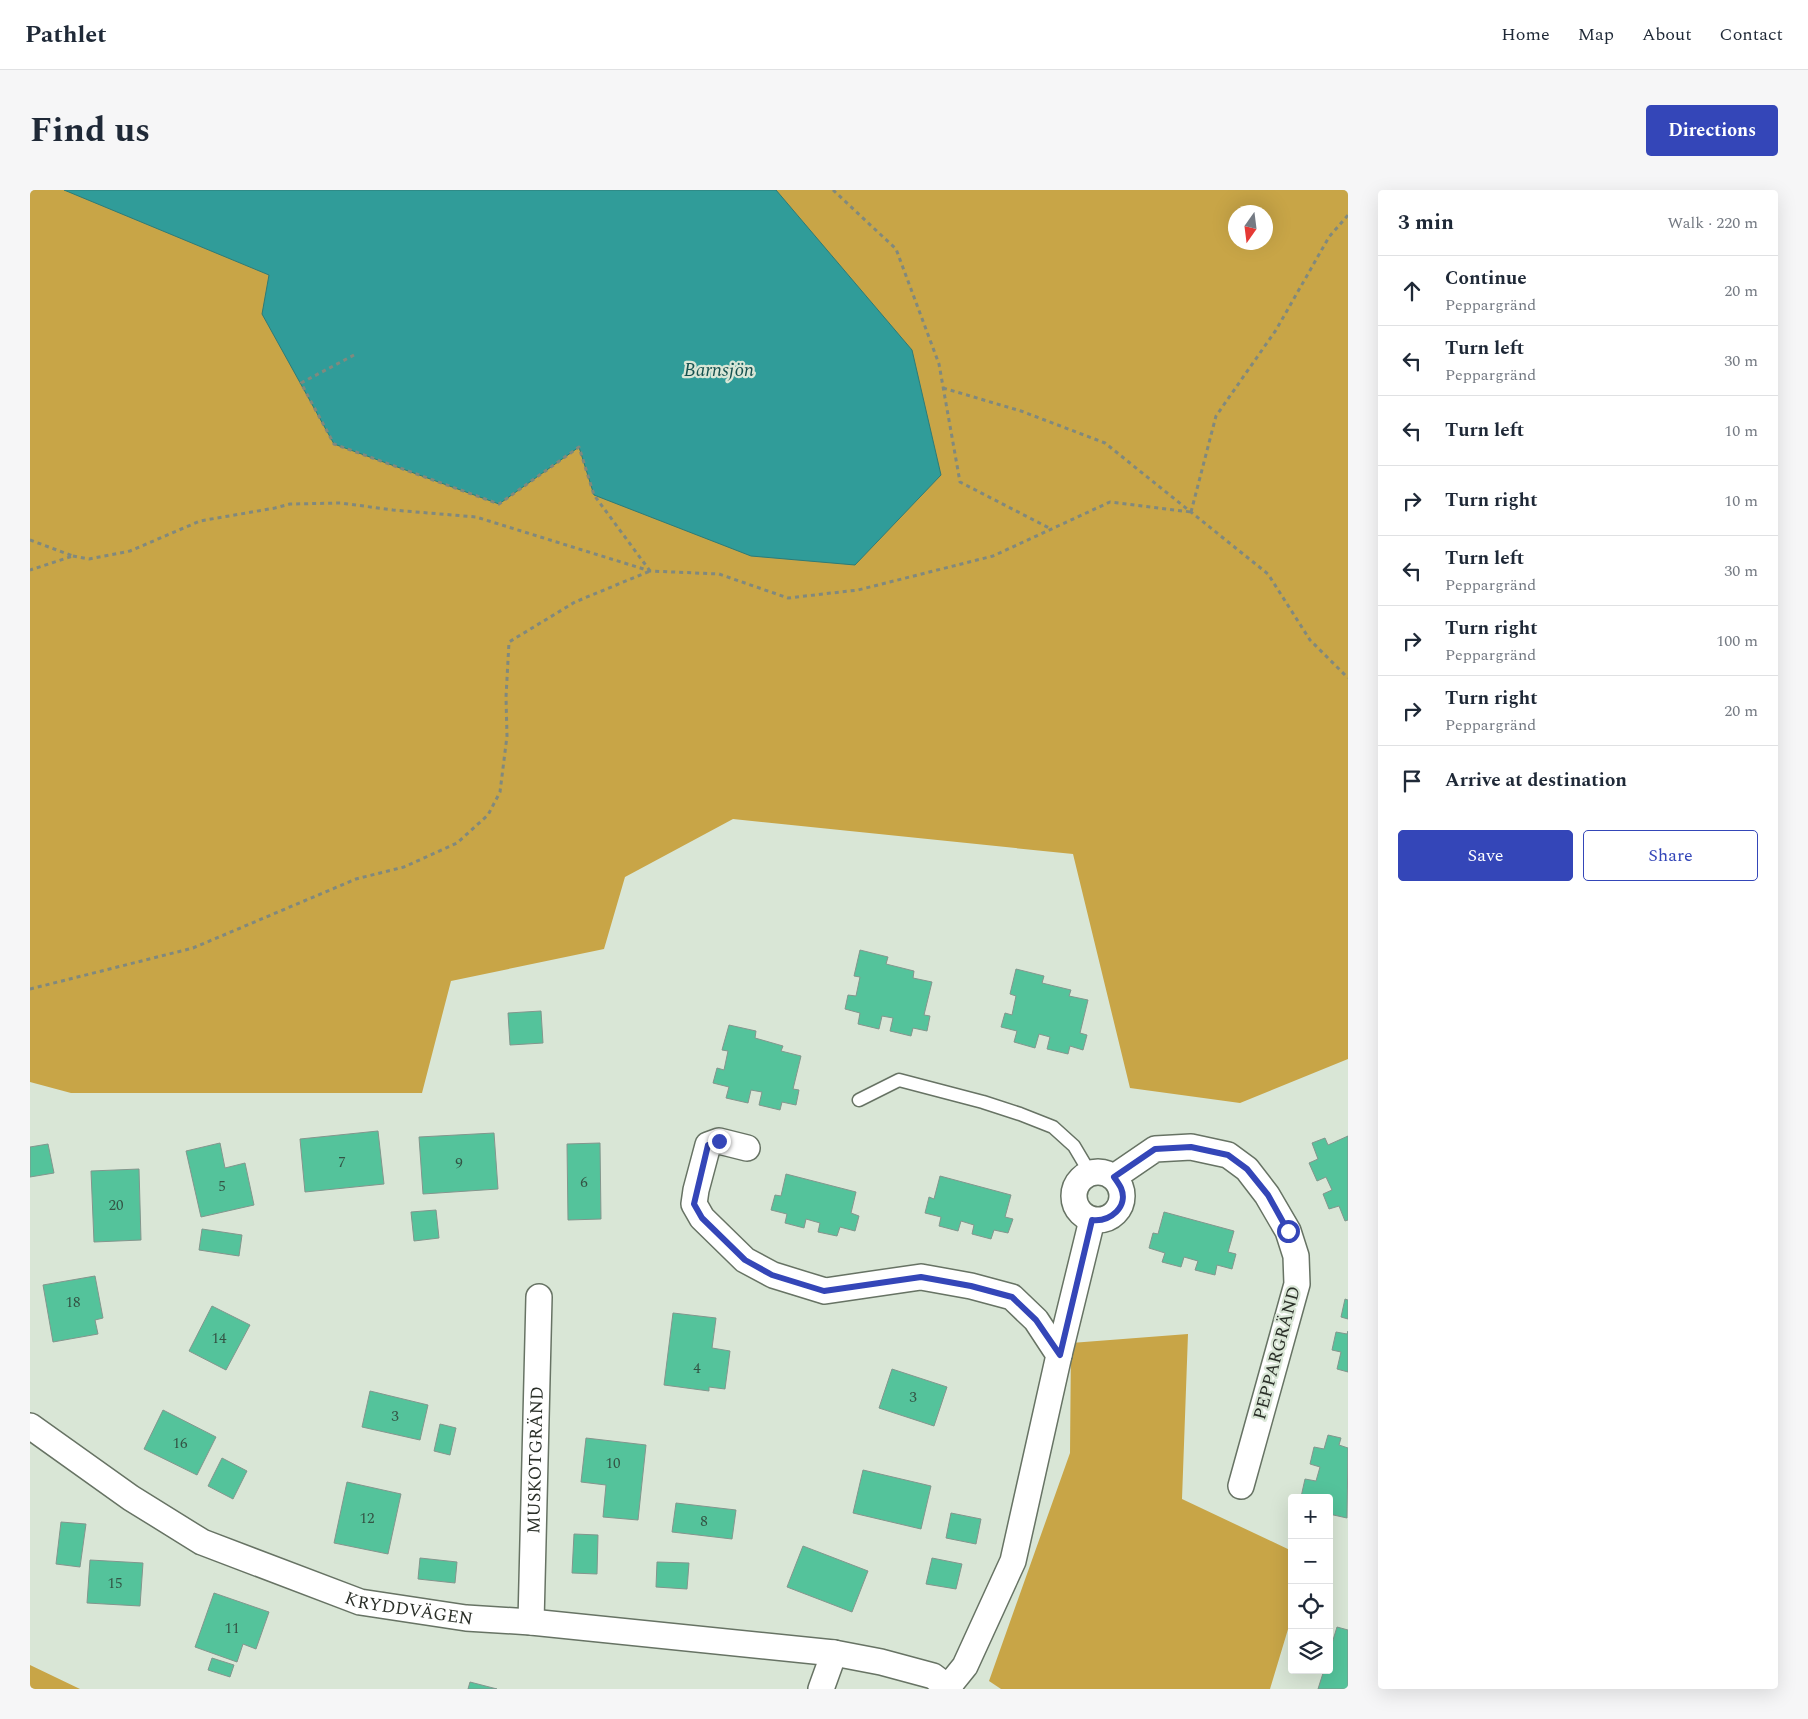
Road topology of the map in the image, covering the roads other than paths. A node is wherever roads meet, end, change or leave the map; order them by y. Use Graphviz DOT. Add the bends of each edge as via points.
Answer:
graph roads {
  1 [pos="859,1100"];
  2 [pos="747,1148"];
  3 [pos="1102,1175"];
  4 [pos="1092,1220"];
  5 [pos="539,1297"];
  6 [pos="1060,1355"];
  7 [pos="30,1426"];
  8 [pos="1241,1486"];
  9 [pos="531,1622"];
  10 [pos="834,1653"];
  11 [pos="949,1688"];
  12 [pos="821,1689"];
  1 -- 3 [label="lane" via="899,1080 992,1105 1053,1127"];
  2 -- 6 [label="street" via="719,1141 708,1145 694,1204 702,1218 745,1260 772,1275 824,1291 921,1277 1012,1297 1036,1320"];
  3 -- 4 [label="street" via="1082,1178 1076,1186 1074,1200 1078,1210"];
  3 -- 4 [label="street" via="1121,1188 1122,1199 1119,1209 1110,1218"];
  3 -- 8 [label="street, PEPPARGRÄND" via="1155,1149 1191,1147 1228,1155 1247,1169 1268,1195 1288,1231 1296,1256 1297,1284"];
  4 -- 6 [label="street"];
  5 -- 9 [label="street, MUSKOTGRÄND"];
  6 -- 11 [label="street" via="1013,1561 965,1666"];
  7 -- 9 [label="street, KRYDDVÄGEN" via="131,1498 202,1542 360,1602 466,1618"];
  9 -- 10 [label="street, KRYDDVÄGEN"];
  10 -- 11 [label="street, KRYDDVÄGEN" via="933,1676"];
  10 -- 12 [label="street"];
}
